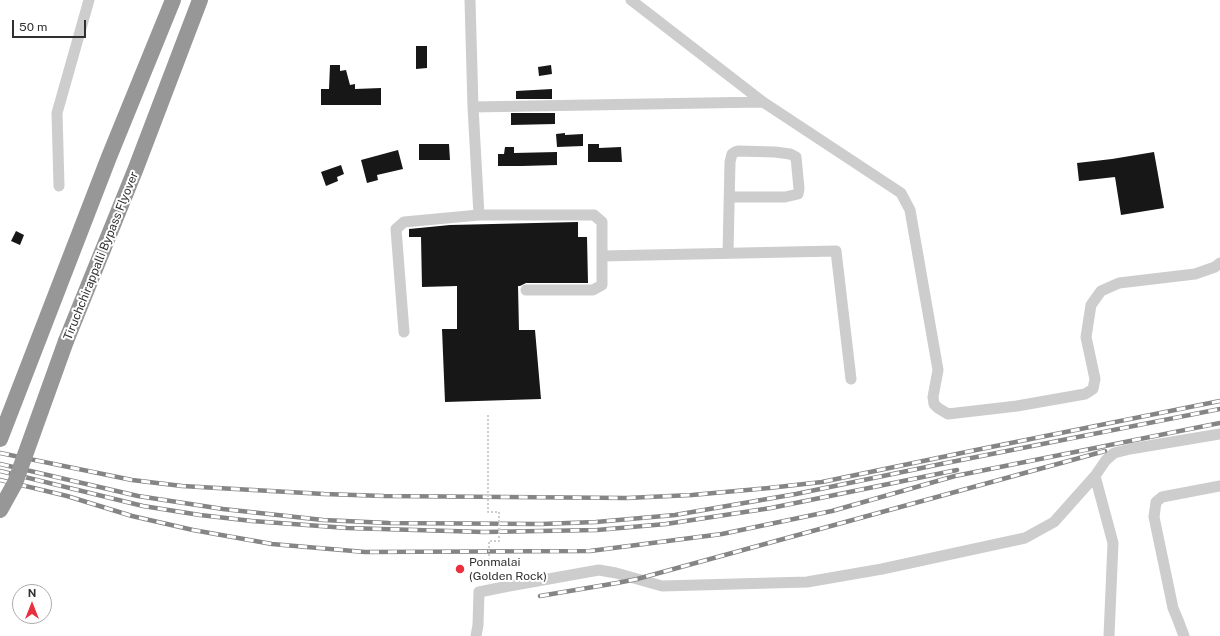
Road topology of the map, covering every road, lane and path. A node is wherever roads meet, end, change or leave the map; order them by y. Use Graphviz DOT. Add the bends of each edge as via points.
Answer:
graph roads {
  1 [pos="89,0"];
  2 [pos="173,0"];
  3 [pos="200,0"];
  4 [pos="470,0"];
  5 [pos="631,0"];
  6 [pos="764,102"];
  7 [pos="473,107"];
  8 [pos="59,186"];
  9 [pos="730,197"];
  10 [pos="479,215"];
  11 [pos="728,253"];
  12 [pos="602,256"];
  13 [pos="1220,263"];
  14 [pos="526,290"];
  15 [pos="404,332"];
  16 [pos="851,379"];
  17 [pos="488,415"];
  18 [pos="1220,434"];
  19 [pos="0,439"];
  20 [pos="1095,476"];
  21 [pos="1220,486"];
  22 [pos="0,510"];
  23 [pos="489,568"];
  24 [pos="476,636"];
  25 [pos="1109,636"];
  26 [pos="1184,636"];
  1 -- 8 [label="street" via="57,113"];
  2 -- 19 [label="highway"];
  3 -- 22 [label="highway, Tiruchchirappalli Bypass Flyover, bridge" via="66,341 15,483"];
  4 -- 7 [label="street"];
  5 -- 6 [label="street"];
  6 -- 7 [label="street"];
  6 -- 13 [label="street" via="900,193 910,210 938,370 934,404 948,414 1017,406 1090,392 1095,379 1086,337 1091,305 1101,291 1119,283 1195,274"];
  7 -- 10 [label="street"];
  9 -- 9 [label="street" via="730,162 735,152 775,152 796,157 800,188 798,194 785,197"];
  9 -- 11 [label="street"];
  10 -- 12 [label="street" via="594,215 602,222"];
  10 -- 15 [label="street" via="404,222 396,229"];
  11 -- 12 [label="street"];
  11 -- 16 [label="street" via="836,251"];
  12 -- 14 [label="street" via="602,285 593,290"];
  17 -- 23 [label="path, bridge" via="488,512 499,512 499,541 489,541"];
  18 -- 20 [label="street" via="1114,453"];
  20 -- 24 [label="street" via="1054,522 1025,538 882,569 807,582 662,586 599,570 509,586 479,592"];
  20 -- 25 [label="street" via="1113,542"];
  21 -- 26 [label="street" via="1162,497 1156,502 1154,517 1173,608"];
}
